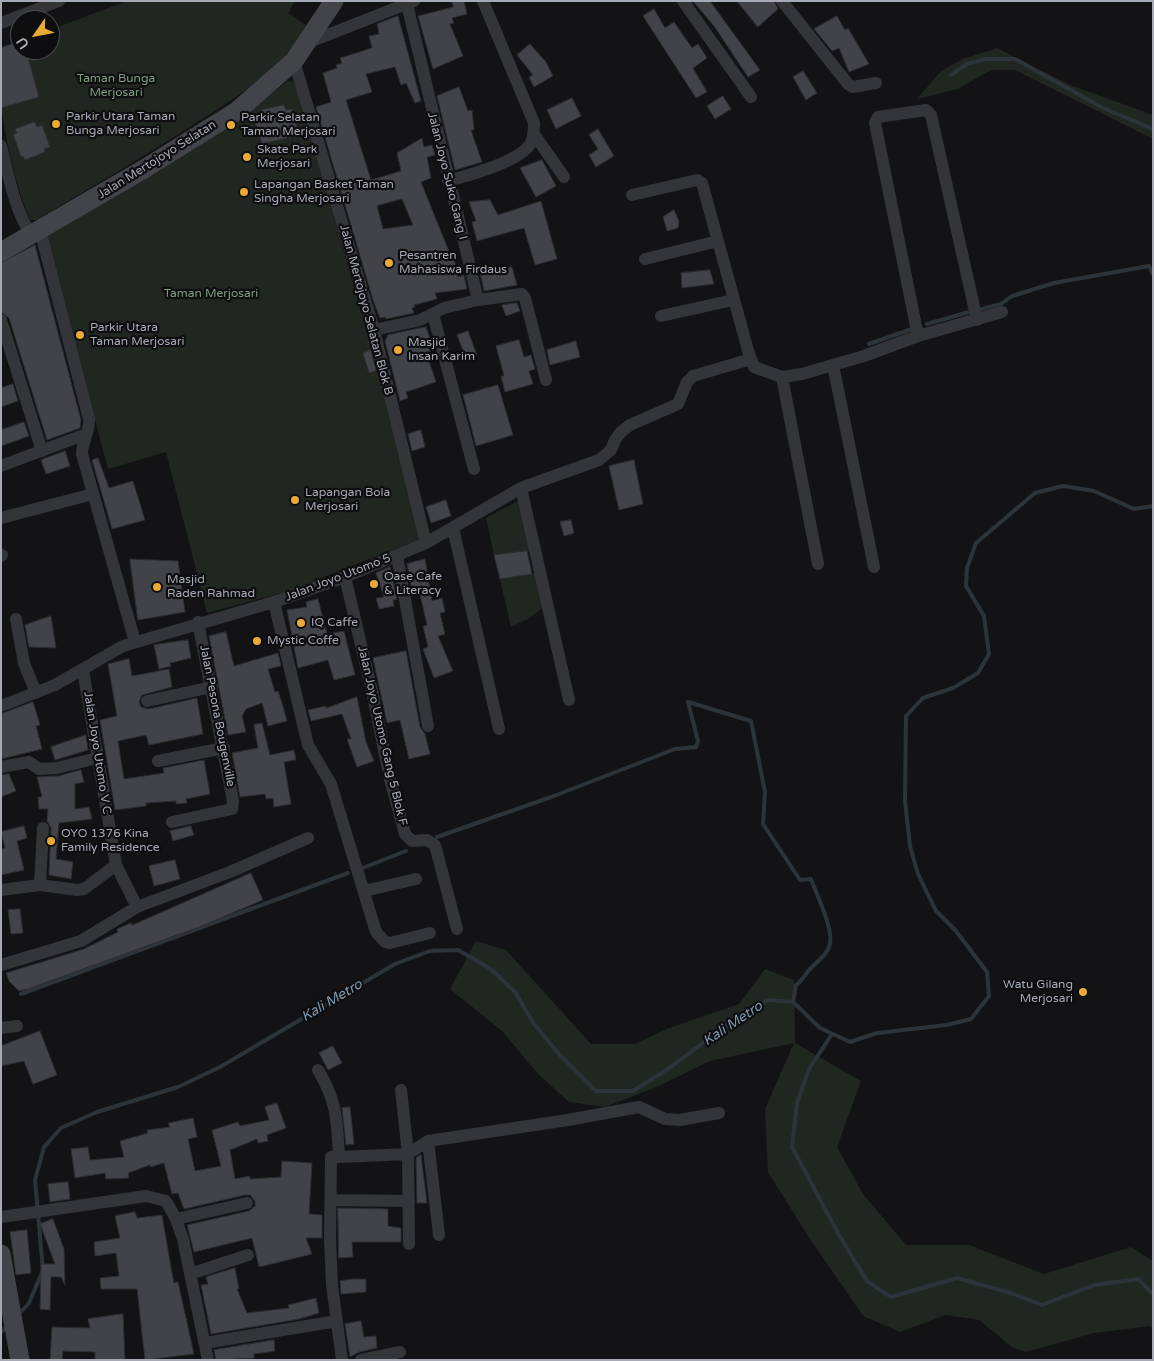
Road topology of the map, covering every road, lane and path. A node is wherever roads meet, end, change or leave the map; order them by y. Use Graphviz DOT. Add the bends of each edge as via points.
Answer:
graph roads {
  1 [pos="59,1"];
  2 [pos="334,1"];
  3 [pos="483,1"];
  4 [pos="683,1"];
  5 [pos="782,1"];
  6 [pos="411,3"];
  7 [pos="1,23"];
  8 [pos="307,43"];
  9 [pos="294,61"];
  10 [pos="876,83"];
  11 [pos="751,96"];
  12 [pos="534,134"];
  13 [pos="1,146"];
  14 [pos="564,177"];
  15 [pos="448,181"];
  16 [pos="632,195"];
  17 [pos="36,232"];
  18 [pos="718,241"];
  19 [pos="1,252"];
  20 [pos="645,259"];
  21 [pos="478,300"];
  22 [pos="733,300"];
  23 [pos="1002,312"];
  24 [pos="433,314"];
  25 [pos="661,316"];
  26 [pos="1,320"];
  27 [pos="977,320"];
  28 [pos="374,330"];
  29 [pos="918,336"];
  30 [pos="751,359"];
  31 [pos="833,365"];
  32 [pos="782,377"];
  33 [pos="546,380"];
  34 [pos="86,434"];
  35 [pos="42,451"];
  36 [pos="1,466"];
  37 [pos="474,469"];
  38 [pos="521,488"];
  39 [pos="93,494"];
  40 [pos="1,518"];
  41 [pos="453,528"];
  42 [pos="424,537"];
  43 [pos="397,556"];
  44 [pos="818,564"];
  45 [pos="874,567"];
  46 [pos="345,576"];
  47 [pos="274,602"];
  48 [pos="16,620"];
  49 [pos="198,622"];
  50 [pos="135,642"];
  51 [pos="84,670"];
  52 [pos="212,688"];
  53 [pos="36,693"];
  54 [pos="569,700"];
  55 [pos="147,701"];
  56 [pos="1,706"];
  57 [pos="428,726"];
  58 [pos="499,729"];
  59 [pos="224,748"];
  60 [pos="97,758"];
  61 [pos="158,761"];
  62 [pos="1,766"];
  63 [pos="172,822"];
  64 [pos="43,828"];
  65 [pos="308,838"];
  66 [pos="116,865"];
  67 [pos="416,879"];
  68 [pos="40,885"];
  69 [pos="1,890"];
  70 [pos="364,891"];
  71 [pos="137,907"];
  72 [pos="457,928"];
  73 [pos="430,933"];
  74 [pos="1,965"];
  75 [pos="17,1026"];
  76 [pos="1,1028"];
  77 [pos="318,1070"];
  78 [pos="401,1090"];
  79 [pos="719,1113"];
  80 [pos="428,1141"];
  81 [pos="408,1154"];
  82 [pos="339,1157"];
  83 [pos="331,1200"];
  84 [pos="409,1201"];
  85 [pos="247,1204"];
  86 [pos="1,1217"];
  87 [pos="176,1218"];
  88 [pos="439,1235"];
  89 [pos="409,1244"];
  90 [pos="1,1254"];
  91 [pos="248,1255"];
  92 [pos="190,1274"];
  93 [pos="337,1322"];
  94 [pos="206,1343"];
  95 [pos="400,1352"];
  96 [pos="19,1353"];
  97 [pos="208,1360"];
  98 [pos="342,1360"];
  99 [pos="360,1360"];
  1 -- 7 [label="street"];
  2 -- 8 [label="main road, Jalan Mertojoyo Selatan"];
  3 -- 12 [label="street" via="534,123"];
  4 -- 11 [label="street"];
  5 -- 10 [label="street" via="848,84 853,87"];
  6 -- 8 [label="street"];
  6 -- 15 [label="street, Jalan Joyo Suko Gang I"];
  8 -- 9 [label="main road, Jalan Mertojoyo Selatan"];
  9 -- 17 [label="main road, Jalan Mertojoyo Selatan" via="237,111 144,170"];
  9 -- 28 [label="street, Jalan Mertojoyo Selatan Blok B"];
  12 -- 14 [label="street"];
  12 -- 15 [label="street" via="524,150 500,164"];
  13 -- 17 [label="street" via="21,219"];
  15 -- 21 [label="street, Jalan Joyo Suko Gang I"];
  16 -- 18 [label="street" via="700,181"];
  17 -- 19 [label="main road, Jalan Mertojoyo Selatan"];
  17 -- 34 [label="street" via="89,419"];
  18 -- 20 [label="street"];
  18 -- 22 [label="street"];
  21 -- 24 [label="street"];
  21 -- 33 [label="street" via="522,294"];
  22 -- 25 [label="street"];
  22 -- 30 [label="street"];
  23 -- 27 [label="street"];
  24 -- 28 [label="street"];
  24 -- 37 [label="street"];
  26 -- 35 [label="street"];
  27 -- 29 [label="street"];
  27 -- 29 [label="street" via="931,114 926,110 878,117 875,123"];
  28 -- 42 [label="street, Jalan Mertojoyo Selatan Blok B"];
  29 -- 31 [label="street"];
  30 -- 32 [label="street" via="754,368"];
  30 -- 38 [label="street, Jalan Joyo Utomo 5" via="689,379 678,404 630,426 599,460"];
  31 -- 32 [label="street"];
  31 -- 45 [label="street"];
  32 -- 44 [label="street"];
  34 -- 35 [label="street"];
  34 -- 39 [label="street" via="82,454"];
  35 -- 36 [label="street"];
  38 -- 41 [label="street, Jalan Joyo Utomo 5"];
  38 -- 54 [label="street"];
  39 -- 40 [label="street"];
  39 -- 50 [label="street"];
  41 -- 42 [label="street, Jalan Joyo Utomo 5"];
  41 -- 58 [label="street"];
  42 -- 43 [label="street, Jalan Joyo Utomo 5"];
  43 -- 46 [label="street, Jalan Joyo Utomo 5"];
  43 -- 57 [label="street"];
  46 -- 47 [label="street, Jalan Joyo Utomo 5"];
  46 -- 72 [label="street, Jalan Joyo Utomo Gang 5 Blok F" via="404,834 412,841 427,840 435,845"];
  47 -- 49 [label="street, Jalan Joyo Utomo 5"];
  47 -- 70 [label="street" via="308,746 331,784"];
  48 -- 53 [label="street" via="24,663"];
  49 -- 50 [label="street, Jalan Joyo Utomo 5"];
  49 -- 52 [label="street, Jalan Pesona Bougenville"];
  50 -- 51 [label="street, Jalan Joyo Utomo 5"];
  51 -- 53 [label="street, Jalan Joyo Utomo 5"];
  51 -- 60 [label="street, Jalan Joyo Utomo V C"];
  52 -- 55 [label="street"];
  52 -- 59 [label="street, Jalan Pesona Bougenville"];
  53 -- 56 [label="street, Jalan Joyo Utomo 5"];
  59 -- 61 [label="street"];
  59 -- 63 [label="street, Jalan Pesona Bougenville" via="232,809"];
  60 -- 62 [label="street" via="57,768 39,769 29,762"];
  60 -- 66 [label="street, Jalan Joyo Utomo V C"];
  64 -- 68 [label="street"];
  65 -- 71 [label="street"];
  66 -- 68 [label="street" via="84,889"];
  66 -- 71 [label="street, Jalan Joyo Utomo V C"];
  67 -- 70 [label="street"];
  68 -- 69 [label="street"];
  70 -- 73 [label="street" via="376,932 385,942"];
  71 -- 74 [label="street" via="82,941"];
  75 -- 76 [label="street"];
  77 -- 82 [label="street" via="335,1104"];
  78 -- 81 [label="street"];
  79 -- 80 [label="street" via="680,1120 665,1119 639,1107"];
  80 -- 81 [label="street"];
  80 -- 88 [label="street"];
  81 -- 82 [label="street"];
  81 -- 84 [label="street"];
  82 -- 83 [label="street" via="331,1157"];
  83 -- 84 [label="street"];
  83 -- 93 [label="street" via="330,1258"];
  84 -- 89 [label="street"];
  85 -- 87 [label="street"];
  86 -- 87 [label="street" via="146,1196 166,1201"];
  87 -- 92 [label="street"];
  90 -- 96 [label="main road"];
  91 -- 92 [label="street"];
  92 -- 94 [label="street"];
  93 -- 94 [label="street"];
  93 -- 98 [label="street"];
  94 -- 97 [label="street"];
  95 -- 99 [label="street"];
}
